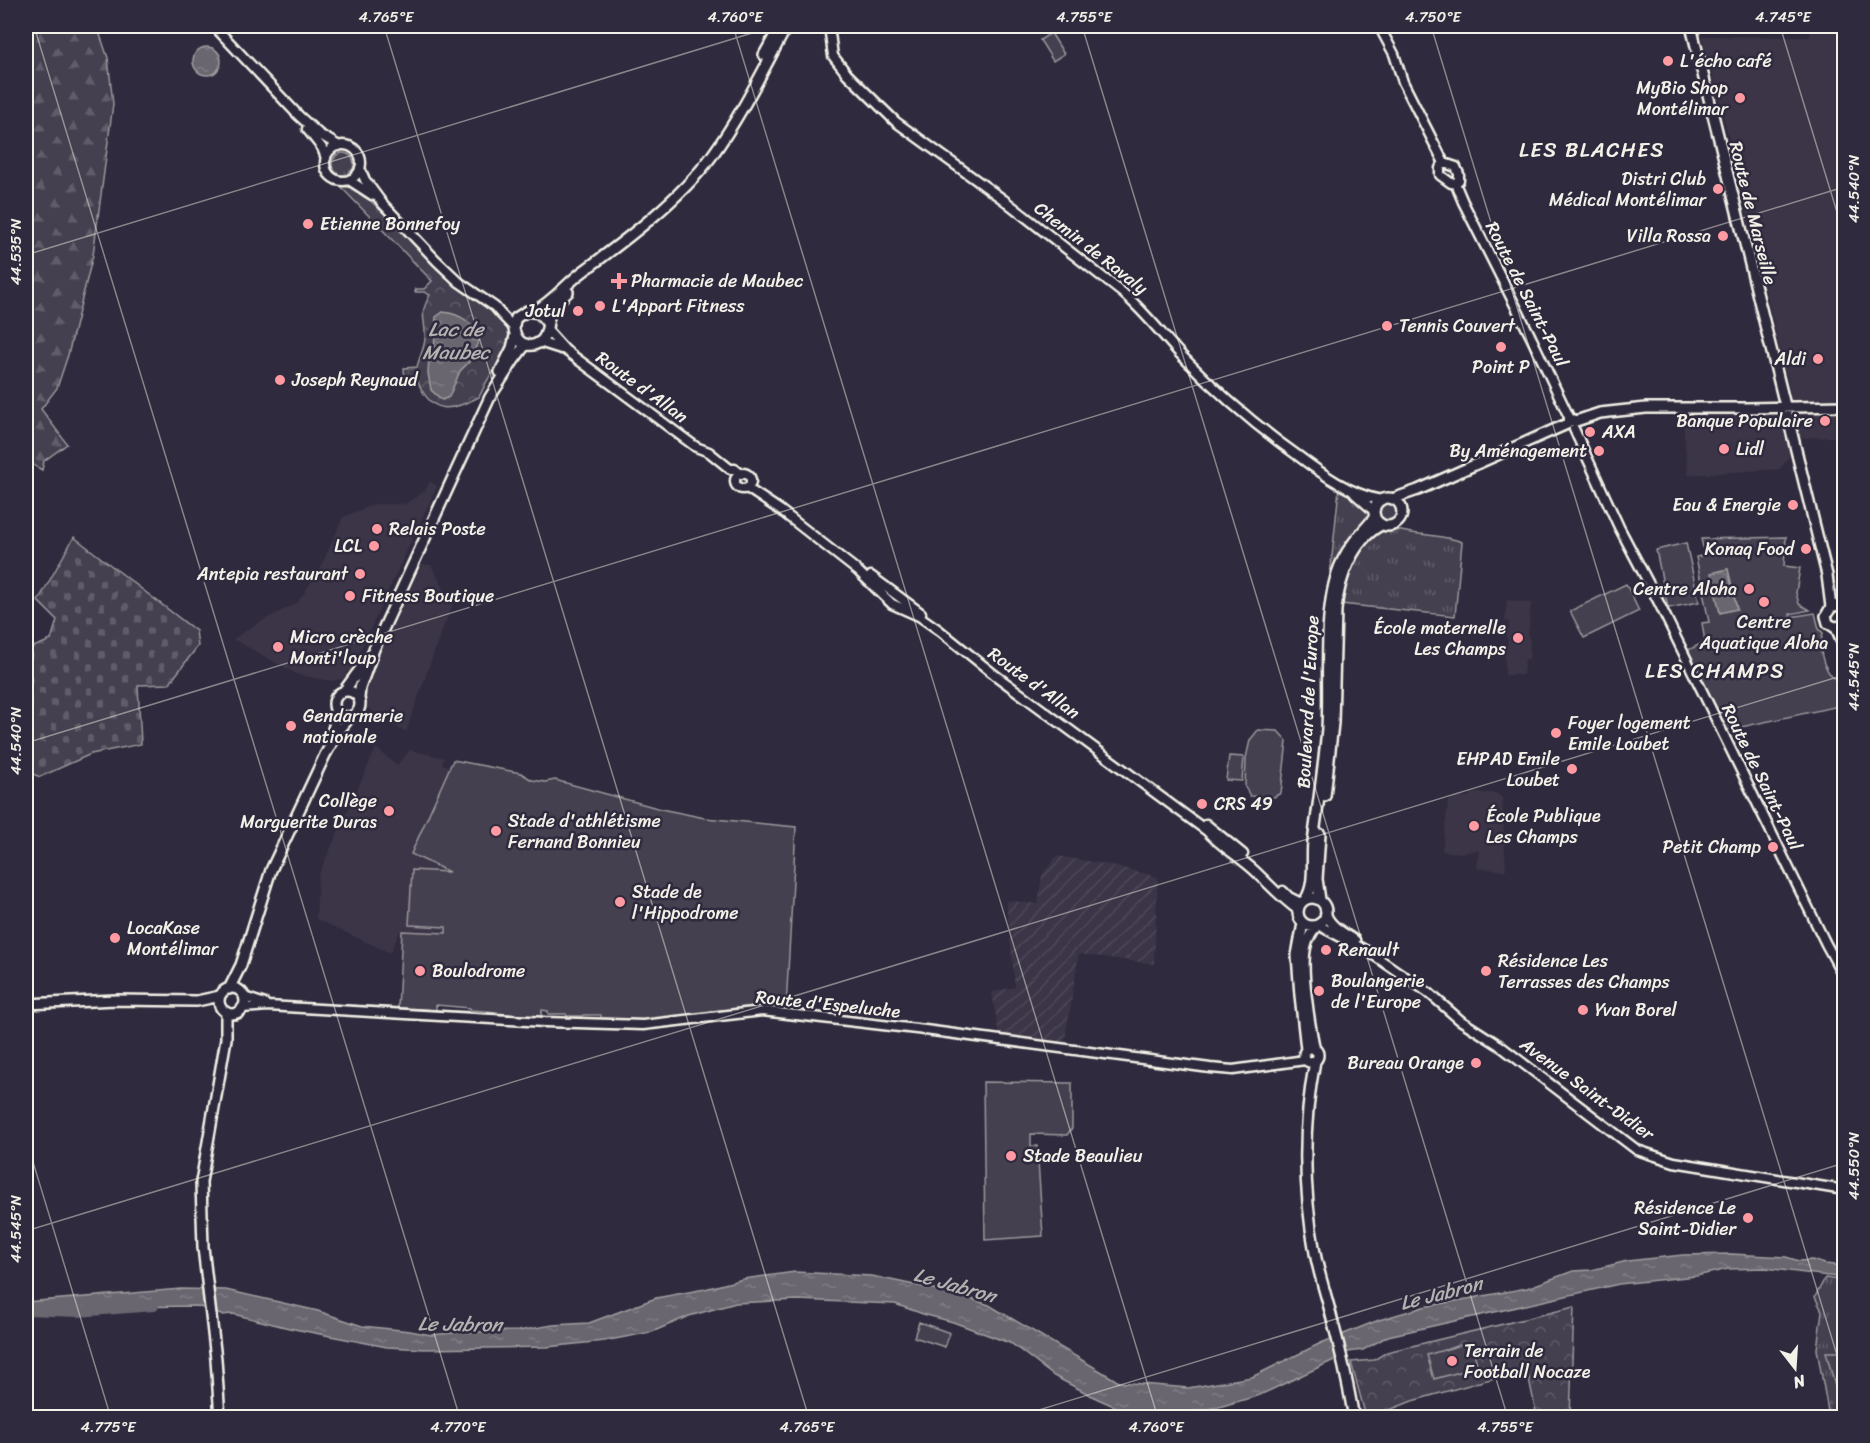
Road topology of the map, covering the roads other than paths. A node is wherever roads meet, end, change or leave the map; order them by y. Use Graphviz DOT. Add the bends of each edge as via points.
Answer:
graph roads {
  1 [pos="214,26"];
  2 [pos="780,26"];
  3 [pos="787,26"];
  4 [pos="829,26"];
  5 [pos="1379,26"];
  6 [pos="1691,26"];
  7 [pos="742,106"];
  8 [pos="299,116"];
  9 [pos="339,146"];
  10 [pos="326,158"];
  11 [pos="360,168"];
  12 [pos="349,180"];
  13 [pos="382,203"];
  14 [pos="594,264"];
  15 [pos="495,307"];
  16 [pos="535,311"];
  17 [pos="519,315"];
  18 [pos="547,327"];
  19 [pos="514,331"];
  20 [pos="539,342"];
  21 [pos="526,344"];
  22 [pos="565,350"];
  23 [pos="490,398"];
  24 [pos="1845,406"];
  25 [pos="1785,407"];
  26 [pos="1572,423"];
  27 [pos="1348,488"];
  28 [pos="1418,490"];
  29 [pos="1392,499"];
  30 [pos="1381,500"];
  31 [pos="1402,509"];
  32 [pos="1377,517"];
  33 [pos="1838,606"];
  34 [pos="1842,626"];
  35 [pos="1845,635"];
  36 [pos="1845,646"];
  37 [pos="374,649"];
  38 [pos="344,691"];
  39 [pos="359,698"];
  40 [pos="335,710"];
  41 [pos="350,717"];
  42 [pos="325,755"];
  43 [pos="1320,900"];
  44 [pos="1301,904"];
  45 [pos="1326,914"];
  46 [pos="1303,923"];
  47 [pos="1317,925"];
  48 [pos="1369,952"];
  49 [pos="240,965"];
  50 [pos="1845,977"];
  51 [pos="229,989"];
  52 [pos="242,994"];
  53 [pos="26,1004"];
  54 [pos="222,1005"];
  55 [pos="268,1006"];
  56 [pos="239,1010"];
  57 [pos="225,1039"];
  58 [pos="1309,1056"];
  59 [pos="1845,1190"];
  60 [pos="220,1418"];
  61 [pos="1354,1418"];
  1 -- 8 [label="street"];
  2 -- 7 [label="main road"];
  3 -- 7 [label="main road"];
  4 -- 27 [label="street, Chemin de Ravaly" via="833,56 896,122 1124,294 1199,373 1265,432"];
  5 -- 26 [label="street, Route de Saint-Paul" via="1444,164 1440,175 1455,183"];
  6 -- 25 [label="main road, Route de Marseille"];
  7 -- 14 [label="main road" via="710,159 694,177"];
  8 -- 9 [label="street"];
  8 -- 10 [label="street"];
  9 -- 10 [label="street"];
  9 -- 11 [label="street" via="356,151"];
  10 -- 12 [label="street" via="330,176 339,181"];
  11 -- 12 [label="street"];
  11 -- 13 [label="street"];
  12 -- 13 [label="street"];
  13 -- 15 [label="street" via="459,282"];
  14 -- 16 [label="main road"];
  14 -- 18 [label="main road" via="551,311"];
  15 -- 17 [label="street"];
  15 -- 19 [label="street"];
  16 -- 17 [label="main road"];
  16 -- 18 [label="main road" via="543,316"];
  17 -- 19 [label="main road"];
  18 -- 20 [label="main road"];
  18 -- 22 [label="street, Route d'Allan"];
  19 -- 21 [label="main road" via="518,340"];
  19 -- 23 [label="main road" via="512,348"];
  20 -- 21 [label="main road"];
  20 -- 22 [label="street, Route d'Allan"];
  21 -- 23 [label="main road"];
  22 -- 44 [label="street, Route d'Allan" via="696,447 709,452 739,476 748,475 749,485 858,571 891,604 939,630 994,675 1195,821 1283,899"];
  23 -- 37 [label="main road"];
  24 -- 25 [label="main road"];
  25 -- 26 [label="main road" via="1646,408 1600,413"];
  25 -- 33 [label="main road, Route de Marseille"];
  26 -- 28 [label="main road"];
  26 -- 50 [label="street, Route de Saint-Paul" via="1618,527"];
  27 -- 30 [label="street, Chemin de Ravaly"];
  27 -- 32 [label="street, Chemin de Ravaly"];
  28 -- 29 [label="main road"];
  28 -- 31 [label="main road"];
  29 -- 30 [label="main road"];
  29 -- 31 [label="main road"];
  30 -- 32 [label="main road"];
  31 -- 32 [label="main road" via="1396,524 1386,526"];
  32 -- 43 [label="main road, Boulevard de l'Europe" via="1355,551 1337,602 1332,742 1318,849"];
  32 -- 44 [label="main road, Boulevard de l'Europe" via="1342,560 1331,600 1327,726 1312,845 1311,888"];
  33 -- 34 [label="main road, Route de Marseille" via="1827,612 1827,620 1831,625"];
  34 -- 35 [label="main road"];
  34 -- 36 [label="main road"];
  37 -- 38 [label="main road"];
  37 -- 39 [label="main road"];
  38 -- 39 [label="main road"];
  38 -- 40 [label="main road" via="335,699"];
  39 -- 41 [label="main road" via="360,709"];
  40 -- 41 [label="main road"];
  40 -- 42 [label="main road"];
  41 -- 42 [label="main road"];
  42 -- 49 [label="main road" via="271,870"];
  43 -- 44 [label="main road" via="1312,898"];
  43 -- 45 [label="main road"];
  44 -- 46 [label="main road" via="1299,917"];
  45 -- 47 [label="main road"];
  45 -- 48 [label="street" via="1333,925"];
  46 -- 47 [label="main road"];
  46 -- 58 [label="main road" via="1297,955"];
  47 -- 48 [label="street"];
  47 -- 58 [label="main road" via="1309,936 1304,956"];
  48 -- 59 [label="street, Avenue Saint-Didier" via="1637,1150 1674,1162"];
  49 -- 51 [label="main road"];
  49 -- 52 [label="main road"];
  51 -- 52 [label="main road"];
  51 -- 54 [label="main road"];
  52 -- 55 [label="street, Route d'Espeluche"];
  52 -- 56 [label="main road"];
  53 -- 54 [label="main road" via="116,1000"];
  54 -- 56 [label="main road"];
  54 -- 57 [label="main road"];
  55 -- 56 [label="street, Route d'Espeluche"];
  55 -- 58 [label="street, Route d'Espeluche" via="643,1025 762,1011 1233,1070"];
  56 -- 57 [label="main road"];
  57 -- 60 [label="main road" via="201,1182"];
  58 -- 61 [label="main road" via="1307,1190 1315,1254"];
}
